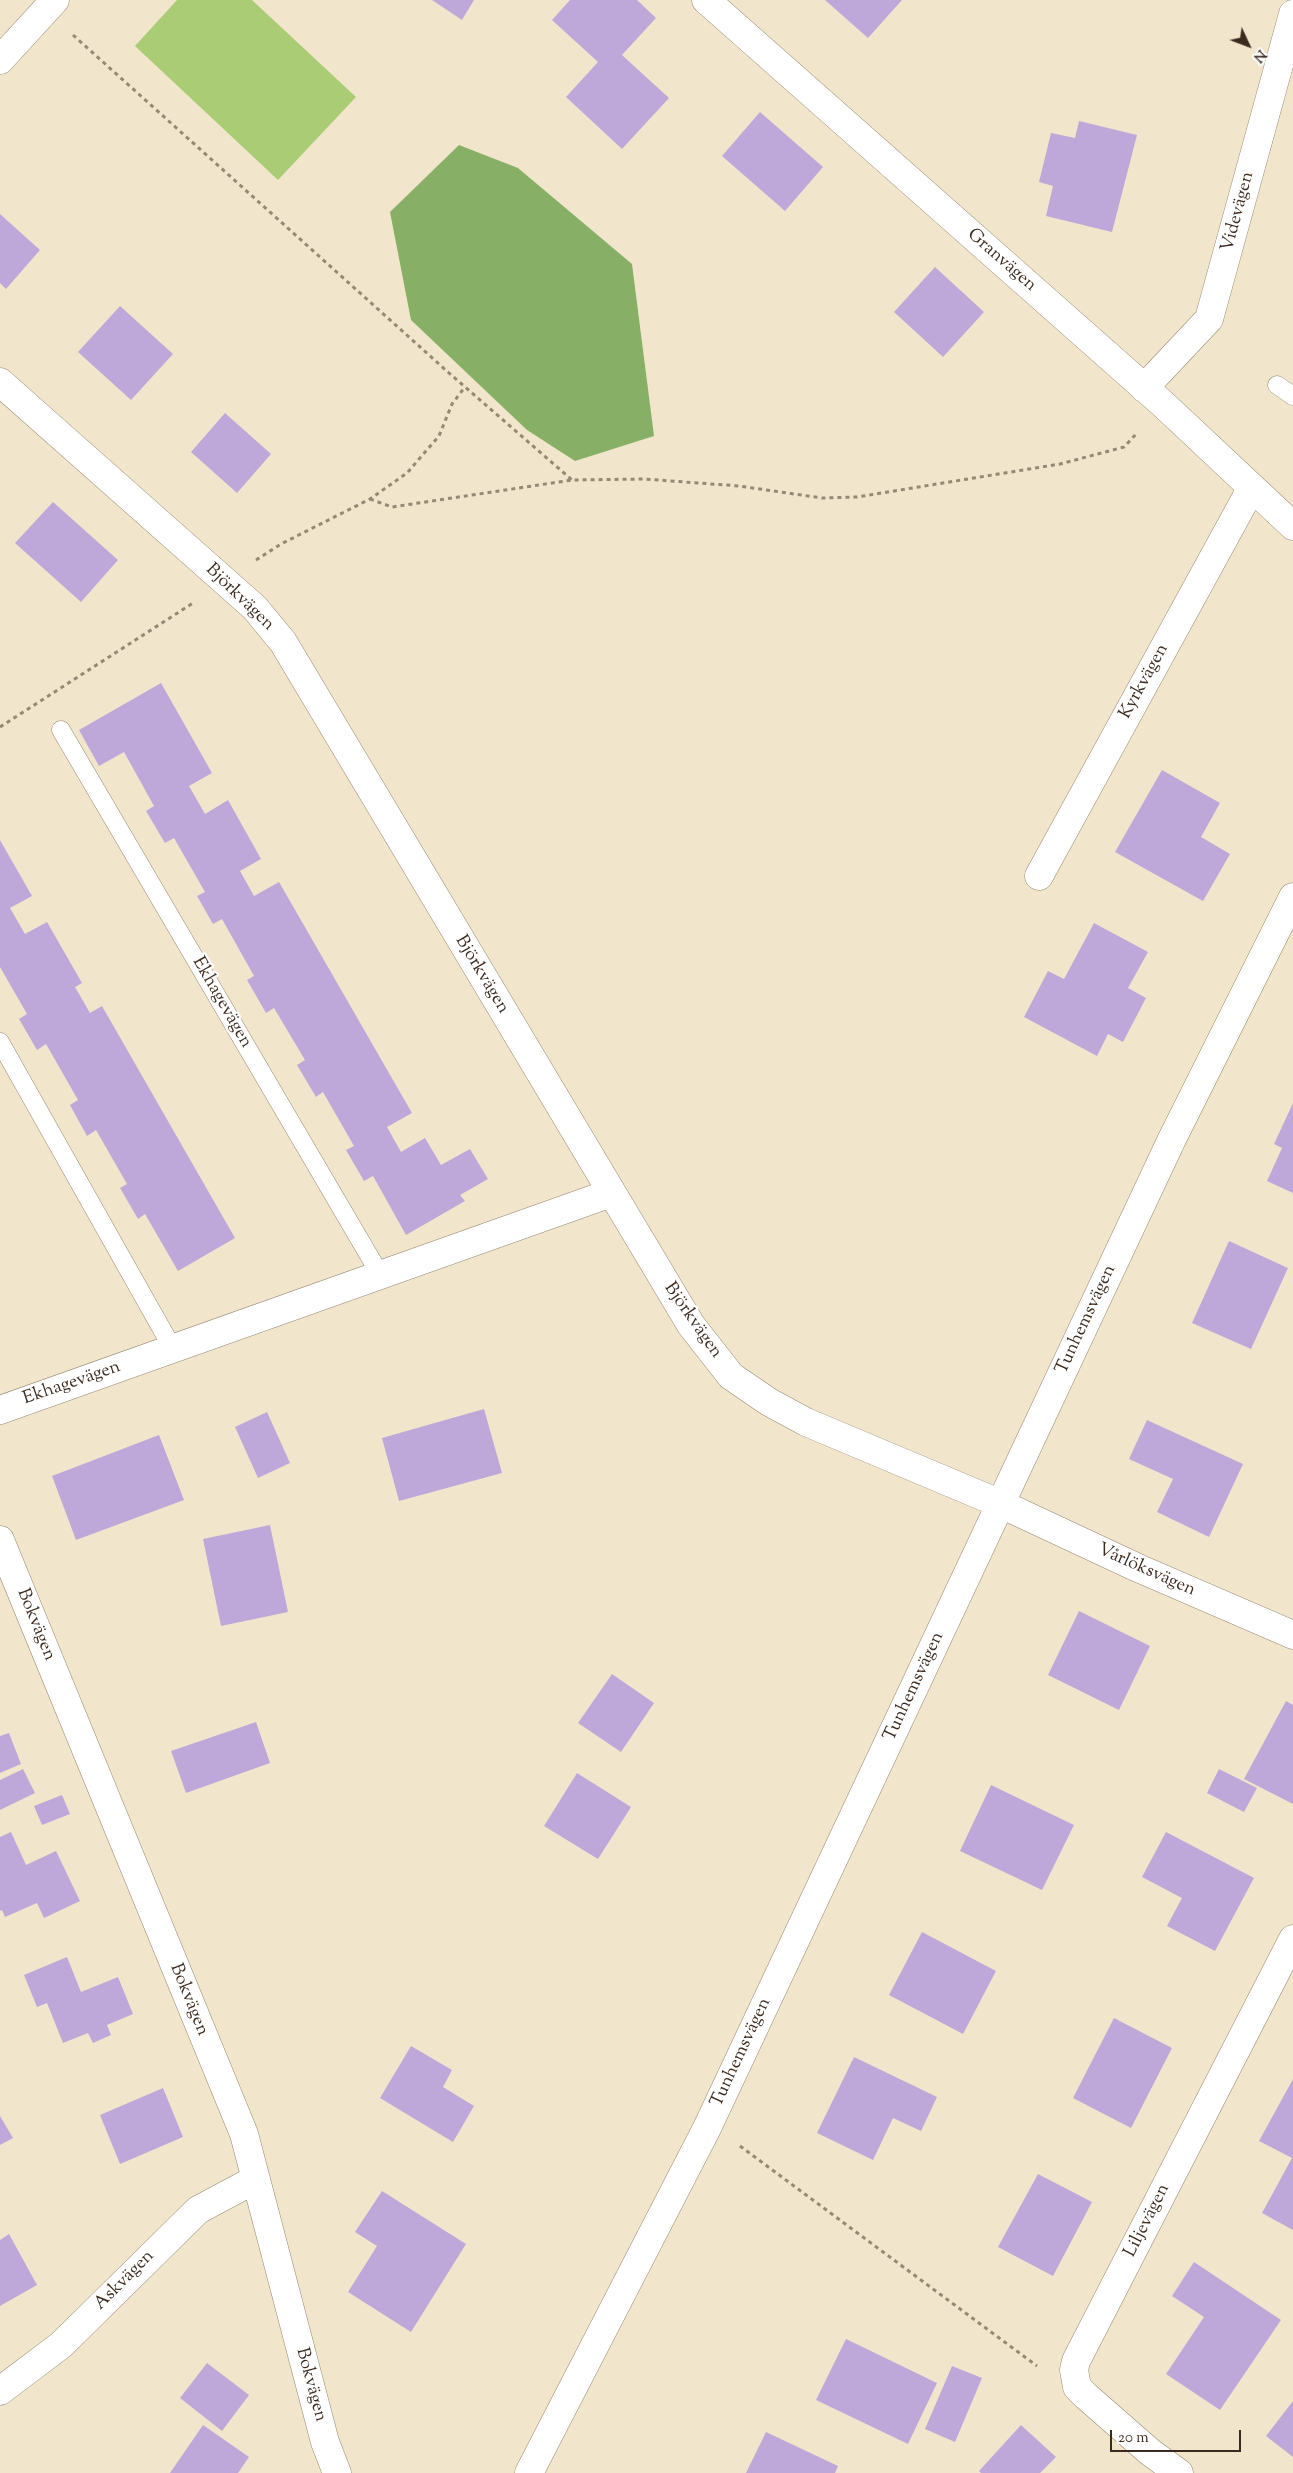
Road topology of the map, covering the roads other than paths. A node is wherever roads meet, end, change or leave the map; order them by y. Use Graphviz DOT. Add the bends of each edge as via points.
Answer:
graph roads {
  1 [pos="706,0"];
  2 [pos="50,5"];
  3 [pos="1293,14"];
  4 [pos="0,60"];
  5 [pos="0,382"];
  6 [pos="1277,384"];
  7 [pos="1154,396"];
  8 [pos="1293,396"];
  9 [pos="1251,488"];
  10 [pos="1291,519"];
  11 [pos="61,730"];
  12 [pos="1039,876"];
  13 [pos="1293,897"];
  14 [pos="0,1042"];
  15 [pos="611,1194"];
  16 [pos="381,1276"];
  17 [pos="173,1349"];
  18 [pos="0,1410"];
  19 [pos="1001,1504"];
  20 [pos="0,1540"];
  21 [pos="1293,1635"];
  22 [pos="1293,1939"];
  23 [pos="256,2179"];
  24 [pos="0,2391"];
  25 [pos="337,2473"];
  26 [pos="529,2473"];
  27 [pos="1179,2473"];
  1 -- 7 [label="street, Granvägen"];
  2 -- 4 [label="street"];
  3 -- 7 [label="street, Videvägen" via="1209,319"];
  5 -- 15 [label="street, Björkvägen" via="256,608 283,642"];
  6 -- 8 [label="lane"];
  7 -- 9 [label="street, Granvägen"];
  9 -- 10 [label="street, Granvägen"];
  9 -- 12 [label="street, Kyrkvägen"];
  11 -- 16 [label="lane, Ekhagevägen"];
  13 -- 19 [label="street, Tunhemsvägen" via="1172,1140"];
  14 -- 17 [label="lane"];
  15 -- 16 [label="street, Ekhagevägen"];
  15 -- 19 [label="street, Björkvägen" via="691,1324 731,1376 768,1402 806,1422"];
  16 -- 17 [label="street, Ekhagevägen"];
  17 -- 18 [label="street, Ekhagevägen"];
  19 -- 21 [label="street, Vårlöksvägen"];
  19 -- 26 [label="street, Tunhemsvägen" via="707,2128"];
  20 -- 23 [label="street, Bokvägen" via="244,2134"];
  22 -- 27 [label="street, Liljevägen" via="1076,2361 1074,2379 1086,2396"];
  23 -- 24 [label="street, Askvägen" via="198,2210 61,2345"];
  23 -- 25 [label="street, Bokvägen" via="325,2442"];
}
